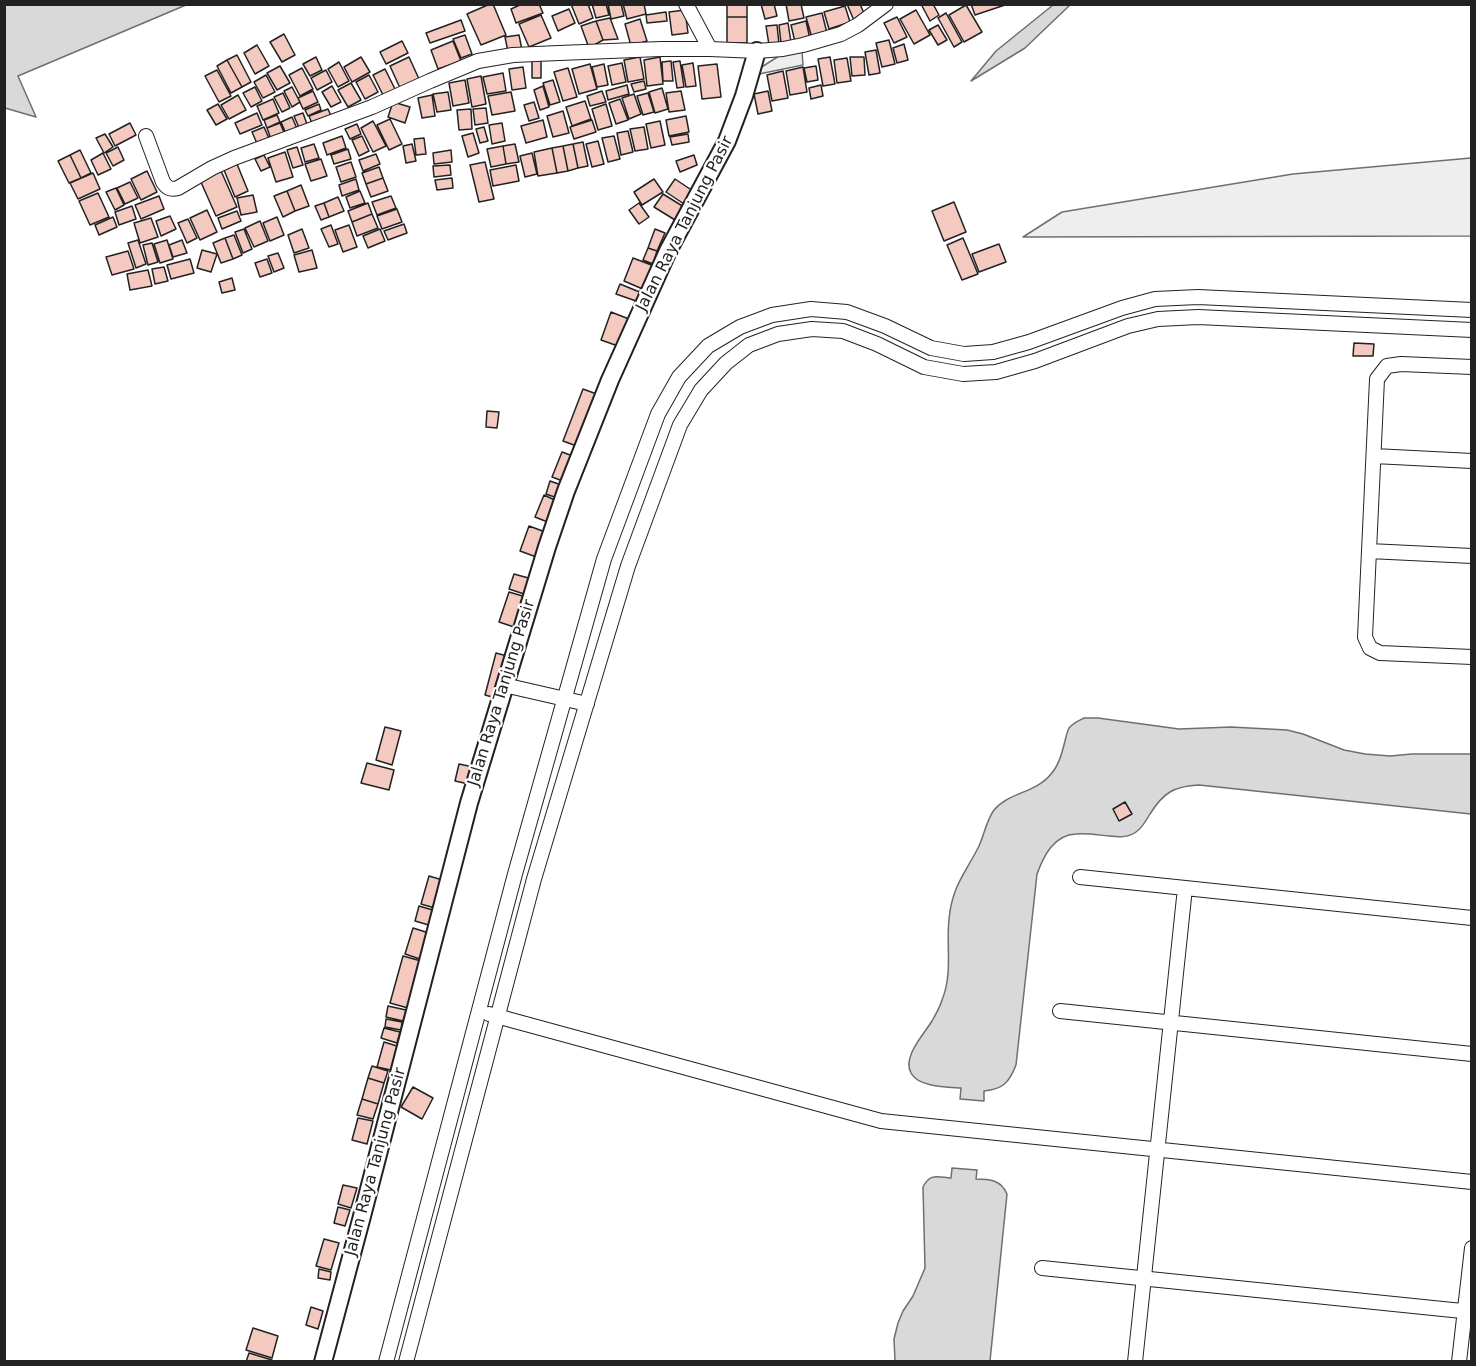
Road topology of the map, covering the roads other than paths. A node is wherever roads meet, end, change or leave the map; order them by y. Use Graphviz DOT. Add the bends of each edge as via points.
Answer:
graph roads {
  1 [pos="686,4"];
  2 [pos="886,4"];
  3 [pos="710,49"];
  4 [pos="757,51"];
  5 [pos="146,136"];
  6 [pos="1472,310"];
  7 [pos="1472,330"];
  8 [pos="1472,367"];
  9 [pos="1374,456"];
  10 [pos="1472,461"];
  11 [pos="1369,551"];
  12 [pos="1472,556"];
  13 [pos="1472,657"];
  14 [pos="504,685"];
  15 [pos="565,699"];
  16 [pos="587,704"];
  17 [pos="1080,877"];
  18 [pos="1185,888"];
  19 [pos="1472,918"];
  20 [pos="478,1011"];
  21 [pos="1059,1011"];
  22 [pos="498,1017"];
  23 [pos="1171,1022"];
  24 [pos="1472,1054"];
  25 [pos="1157,1150"];
  26 [pos="1472,1182"];
  27 [pos="1472,1248"];
  28 [pos="1042,1268"];
  29 [pos="1143,1279"];
  30 [pos="1468,1312"];
  31 [pos="323,1362"];
  32 [pos="386,1362"];
  33 [pos="406,1362"];
  34 [pos="1135,1362"];
  35 [pos="1459,1362"];
  1 -- 3 [label="street"];
  2 -- 4 [label="street" via="841,34 803,45"];
  3 -- 4 [label="street"];
  3 -- 5 [label="street" via="513,55 478,61 364,111 234,158 173,189 163,182"];
  4 -- 14 [label="street, Jalan Raya Tanjung Pasir" via="727,141 668,251 603,398 557,517"];
  6 -- 15 [label="street" via="1198,297 1155,300 1029,342 993,352 964,354 931,348 847,312 811,309 772,315 740,327 708,346 686,369 658,414 604,558"];
  7 -- 16 [label="street" via="1198,317 1158,319 1035,361 996,372 963,374 924,367 843,331 812,329 778,334 748,345 701,390 680,425 628,566"];
  8 -- 9 [label="street" via="1387,366 1377,379"];
  9 -- 10 [label="street"];
  9 -- 11 [label="street"];
  11 -- 12 [label="street"];
  11 -- 13 [label="street" via="1365,637 1370,648 1380,653"];
  14 -- 15 [label="street"];
  14 -- 31 [label="street, Jalan Raya Tanjung Pasir" via="469,803"];
  15 -- 16 [label="street"];
  15 -- 20 [label="street"];
  16 -- 22 [label="street" via="534,879"];
  17 -- 18 [label="street"];
  18 -- 19 [label="street"];
  18 -- 23 [label="street"];
  20 -- 22 [label="street"];
  20 -- 32 [label="street"];
  21 -- 23 [label="street"];
  22 -- 25 [label="street" via="880,1121"];
  22 -- 33 [label="street"];
  23 -- 24 [label="street"];
  23 -- 25 [label="street"];
  25 -- 26 [label="street"];
  25 -- 29 [label="street"];
  27 -- 30 [label="street"];
  28 -- 29 [label="street"];
  29 -- 30 [label="street"];
  29 -- 34 [label="street"];
  30 -- 35 [label="street"];
}
